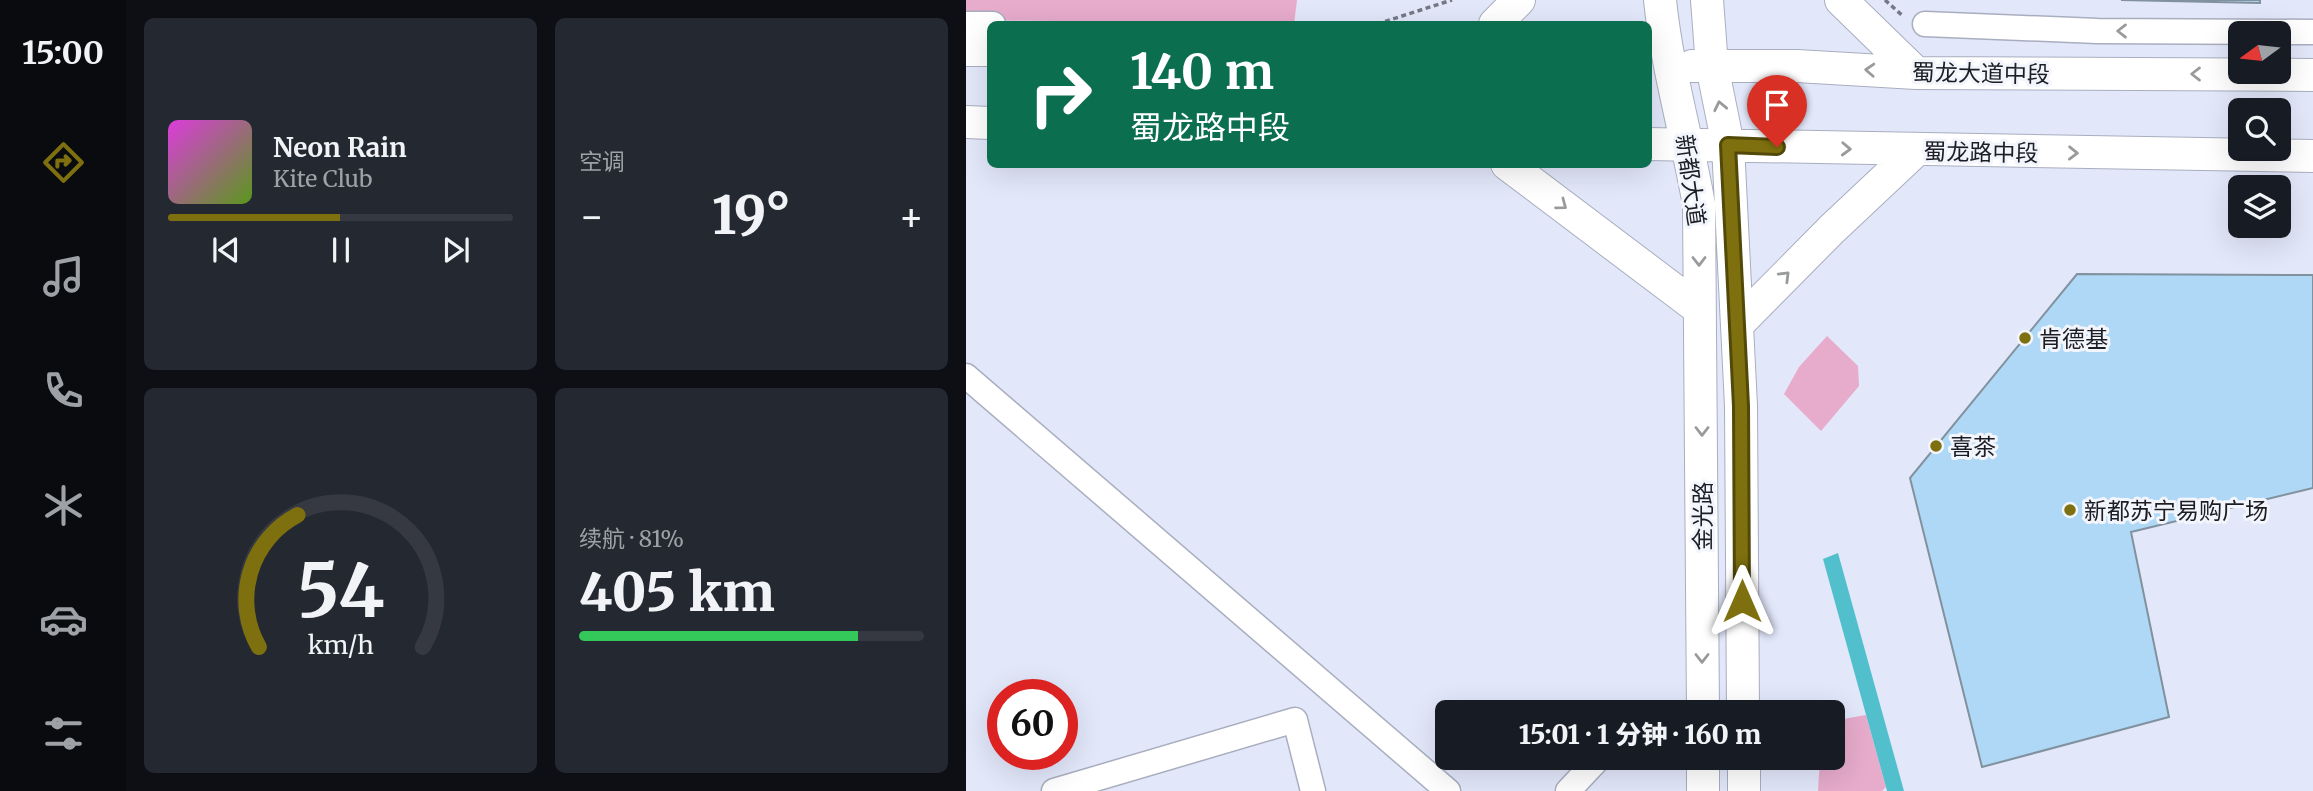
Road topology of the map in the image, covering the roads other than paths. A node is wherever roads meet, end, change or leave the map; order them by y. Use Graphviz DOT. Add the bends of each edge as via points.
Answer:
graph roads {
  1 [pos="1519,0"];
  2 [pos="1660,0"];
  3 [pos="1707,0"];
  4 [pos="1841,0"];
  5 [pos="1498,21"];
  6 [pos="1918,23"];
  7 [pos="966,24"];
  8 [pos="987,24"];
  9 [pos="2313,32"];
  10 [pos="966,50"];
  11 [pos="987,50"];
  12 [pos="1659,66"];
  13 [pos="1712,66"];
  14 [pos="1916,73"];
  15 [pos="2313,75"];
  16 [pos="966,122"];
  17 [pos="987,123"];
  18 [pos="1652,144"];
  19 [pos="1689,145"];
  20 [pos="1728,145"];
  21 [pos="1915,151"];
  22 [pos="2313,156"];
  23 [pos="1512,168"];
  24 [pos="1698,308"];
  25 [pos="1737,325"];
  26 [pos="1701,363"];
  27 [pos="966,376"];
  28 [pos="1703,700"];
  29 [pos="1743,700"];
  30 [pos="1588,770"];
  31 [pos="1703,770"];
  32 [pos="1744,770"];
  33 [pos="1054,791"];
  34 [pos="1313,791"];
  35 [pos="1448,791"];
  36 [pos="1568,791"];
  37 [pos="1703,791"];
  38 [pos="1744,791"];
  1 -- 5 [label="main road"];
  2 -- 12 [label="main road, 新都大道"];
  3 -- 13 [label="main road"];
  4 -- 14 [label="main road"];
  9 -- 6 [label="street, one-way" via="2097,31"];
  7 -- 8 [label="street"];
  10 -- 11 [label="main road"];
  12 -- 13 [label="main road, 蜀龙大道中段"];
  12 -- 19 [label="main road, 新都大道"];
  14 -- 13 [label="main road, 蜀龙大道中段, one-way"];
  20 -- 13 [label="main road, 金光路, one-way"];
  15 -- 14 [label="main road, 蜀龙大道中段, one-way"];
  16 -- 17 [label="main road"];
  18 -- 19 [label="main road, 蜀龙路中段"];
  19 -- 20 [label="main road, 蜀龙路中段"];
  19 -- 24 [label="main road, 新都大道, one-way" via="1699,205"];
  20 -- 21 [label="main road, 蜀龙路中段, one-way"];
  20 -- 25 [label="main road, 金光路"];
  21 -- 22 [label="main road, 蜀龙路中段, one-way"];
  25 -- 21 [label="main road, one-way"];
  23 -- 24 [label="main road, one-way"];
  24 -- 26 [label="main road, 新都大道"];
  25 -- 29 [label="main road, 金光路"];
  26 -- 28 [label="main road, 金光路, one-way"];
  27 -- 35 [label="street"];
  30 -- 36 [label="street"];
  31 -- 37 [label="main road"];
  32 -- 38 [label="main road"];
  33 -- 34 [label="street" via="1295,720"];
}
